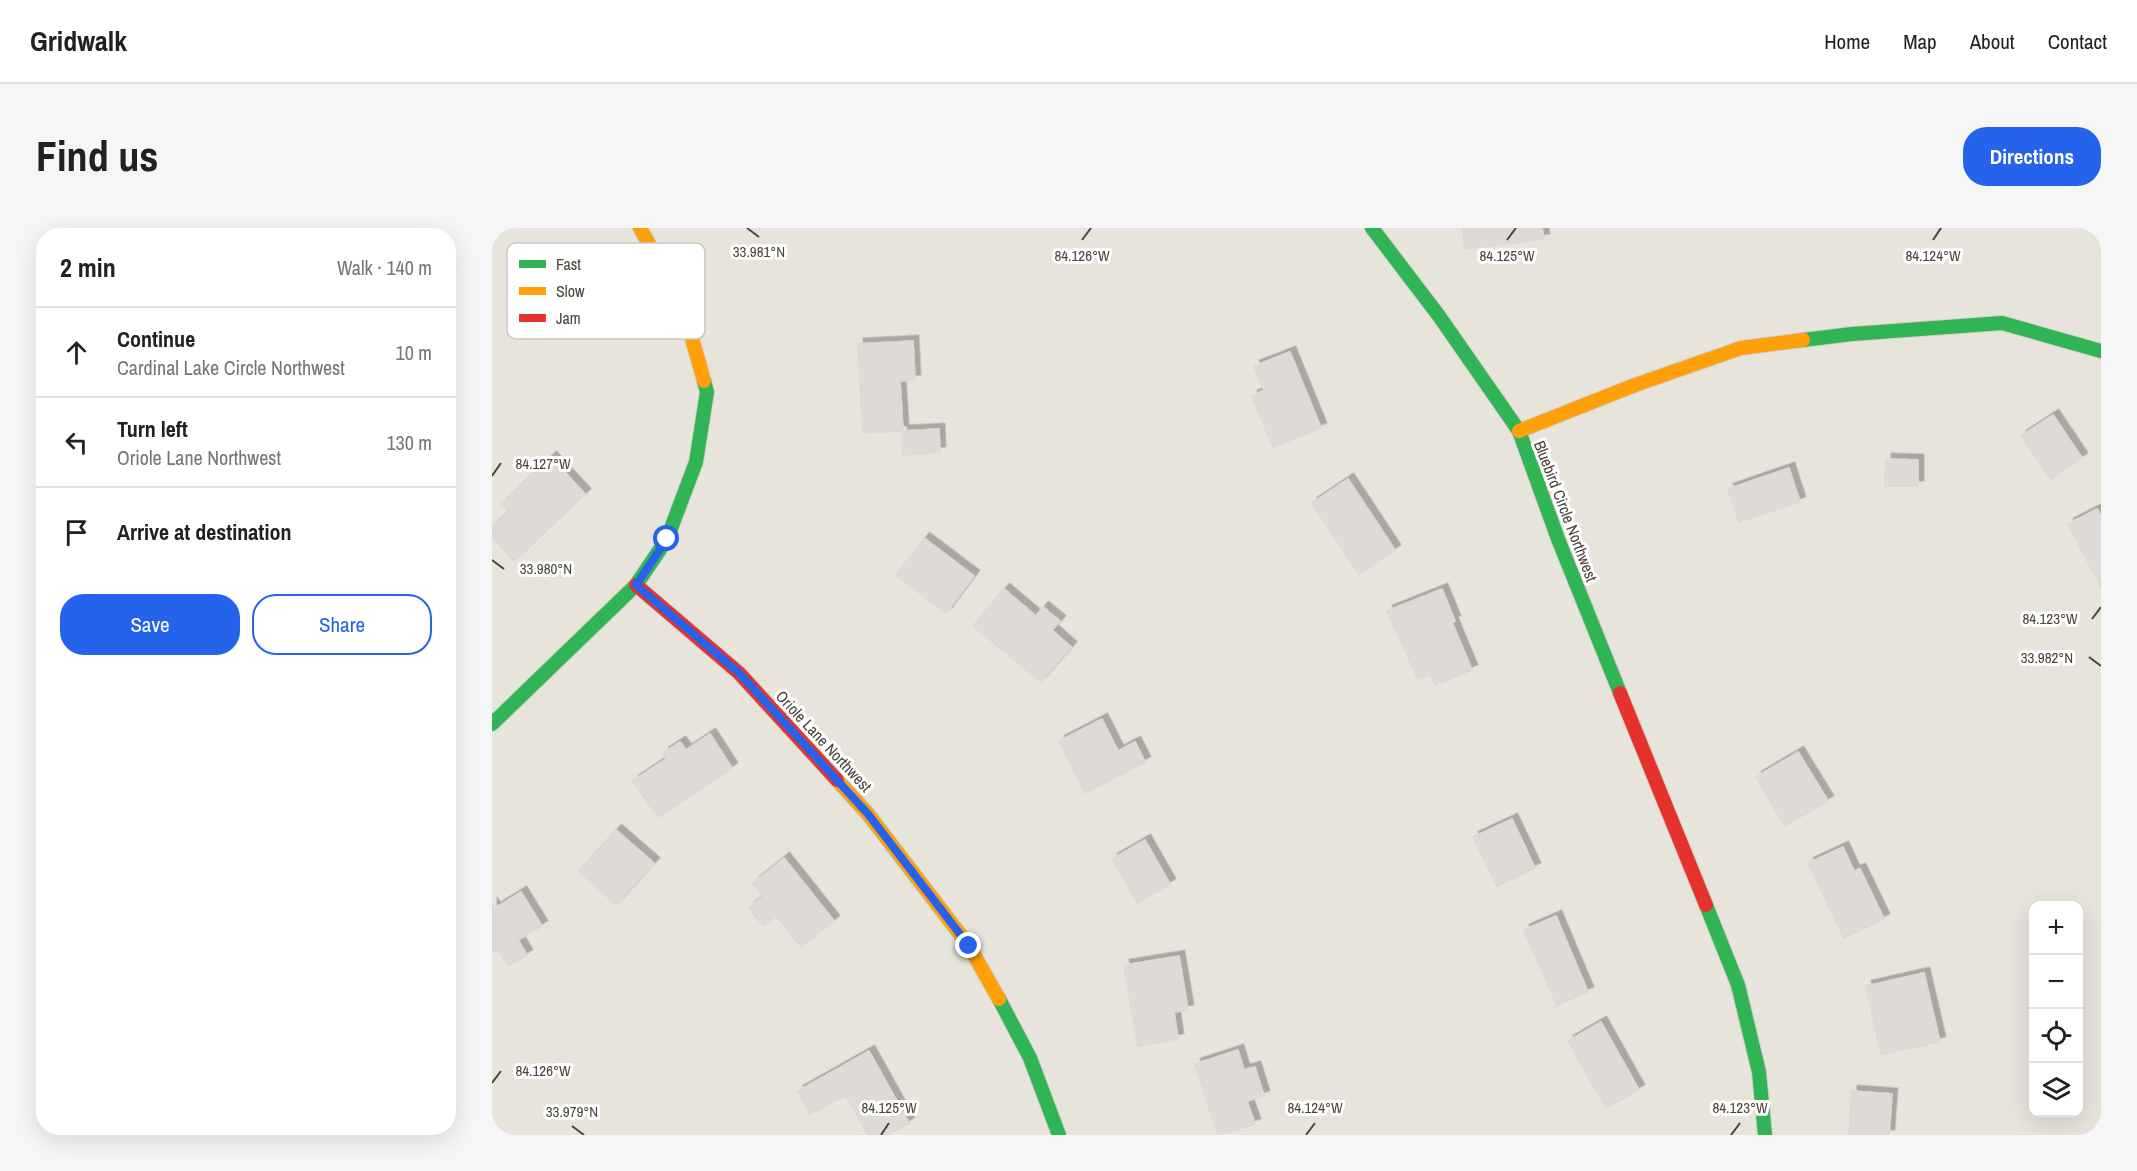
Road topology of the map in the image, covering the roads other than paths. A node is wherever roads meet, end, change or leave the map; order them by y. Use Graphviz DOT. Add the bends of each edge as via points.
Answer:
graph roads {
  1 [pos="640,228"];
  2 [pos="1372,228"];
  3 [pos="648,243"];
  4 [pos="692,339"];
  5 [pos="2101,351"];
  6 [pos="1519,431"];
  7 [pos="636,585"];
  8 [pos="492,724"];
  9 [pos="1059,1135"];
  10 [pos="1765,1135"];
  1 -- 3 [label="street"];
  2 -- 6 [label="street"];
  4 -- 7 [label="street" via="707,392 696,462 667,539"];
  5 -- 6 [label="street, Bluebird Circle Northwest" via="2002,323 1852,334 1741,348"];
  6 -- 10 [label="street, Bluebird Circle Northwest" via="1558,539 1738,985 1759,1072"];
  7 -- 8 [label="street"];
  7 -- 9 [label="street, Oriole Lane Northwest" via="739,673 868,814 969,946 1030,1058"];
}
